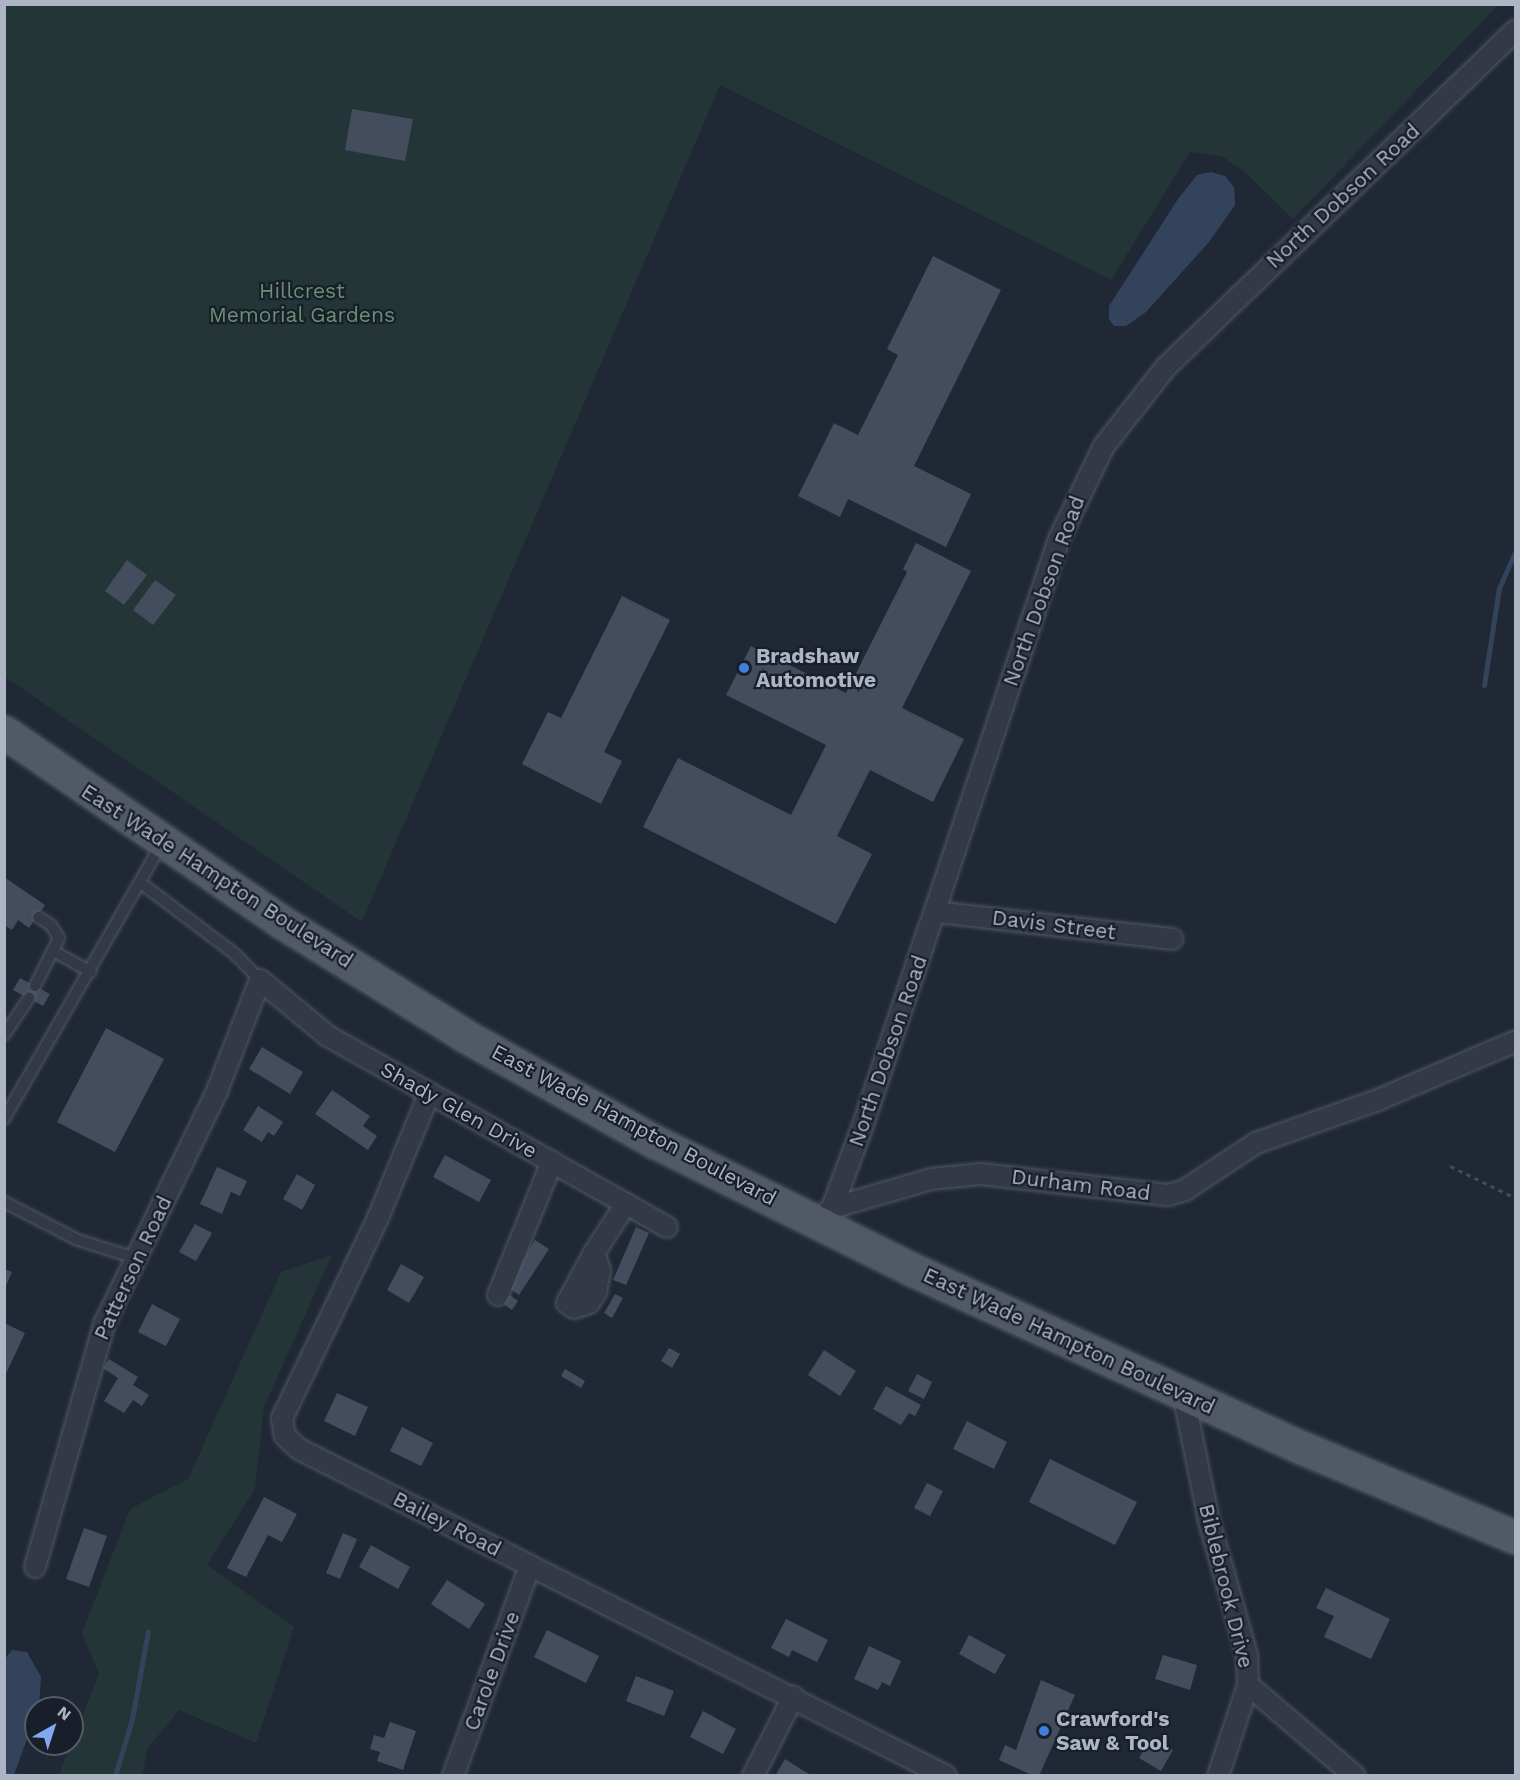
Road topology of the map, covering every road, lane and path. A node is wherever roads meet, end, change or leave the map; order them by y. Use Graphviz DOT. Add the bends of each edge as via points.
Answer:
graph roads {
  1 [pos="1515,30"];
  2 [pos="4,732"];
  3 [pos="163,843"];
  4 [pos="142,884"];
  5 [pos="936,912"];
  6 [pos="38,917"];
  7 [pos="1172,939"];
  8 [pos="55,952"];
  9 [pos="90,972"];
  10 [pos="260,980"];
  11 [pos="35,986"];
  12 [pos="29,998"];
  13 [pos="4,1035"];
  14 [pos="1515,1041"];
  15 [pos="429,1094"];
  16 [pos="4,1119"];
  17 [pos="552,1162"];
  18 [pos="1450,1166"];
  19 [pos="1515,1198"];
  20 [pos="4,1202"];
  21 [pos="626,1204"];
  22 [pos="825,1215"];
  23 [pos="667,1227"];
  24 [pos="594,1253"];
  25 [pos="135,1258"];
  26 [pos="498,1295"];
  27 [pos="1183,1393"];
  28 [pos="1302,1448"];
  29 [pos="1515,1538"];
  30 [pos="1515,1556"];
  31 [pos="530,1566"];
  32 [pos="35,1567"];
  33 [pos="1248,1685"];
  34 [pos="793,1697"];
  35 [pos="453,1776"];
  36 [pos="753,1776"];
  37 [pos="946,1776"];
  38 [pos="1218,1776"];
  39 [pos="1355,1776"];
  1 -- 5 [label="street, North Dobson Road" via="1355,189 1309,226 1222,310 1166,367 1113,432 1059,539"];
  2 -- 3 [label="main road, East Wade Hampton Boulevard"];
  3 -- 4 [label="lane"];
  3 -- 22 [label="main road, East Wade Hampton Boulevard" via="465,1036 654,1142"];
  4 -- 9 [label="lane"];
  4 -- 10 [label="lane" via="235,954"];
  5 -- 7 [label="street, Davis Street"];
  5 -- 22 [label="street, North Dobson Road"];
  6 -- 8 [label="lane" via="57,933"];
  8 -- 9 [label="lane"];
  8 -- 11 [label="lane"];
  9 -- 16 [label="lane"];
  10 -- 15 [label="street, Shady Glen Drive" via="328,1036"];
  10 -- 25 [label="street, Patterson Road" via="217,1091"];
  12 -- 13 [label="lane"];
  14 -- 22 [label="street, Durham Road" via="1378,1100 1256,1143 1185,1190 1168,1195 981,1174 923,1181"];
  15 -- 17 [label="street, Shady Glen Drive"];
  15 -- 31 [label="street, Bailey Road" via="378,1218 282,1418 282,1427 299,1449"];
  17 -- 21 [label="street, Shady Glen Drive"];
  17 -- 26 [label="street"];
  18 -- 19 [label="path"];
  20 -- 25 [label="lane" via="78,1240"];
  21 -- 23 [label="street, Shady Glen Drive"];
  21 -- 24 [label="street"];
  22 -- 27 [label="main road, East Wade Hampton Boulevard" via="915,1271"];
  25 -- 32 [label="street, Patterson Road" via="105,1322"];
  27 -- 28 [label="main road, East Wade Hampton Boulevard"];
  27 -- 33 [label="street, Biblebrook Drive" via="1209,1521 1247,1655"];
  28 -- 29 [label="main road, East Wade Hampton Boulevard"];
  28 -- 30 [label="main road, East Wade Hampton Boulevard"];
  31 -- 34 [label="street, Bailey Road"];
  31 -- 35 [label="street, Carole Drive"];
  33 -- 38 [label="street, Biblebrook Drive"];
  33 -- 39 [label="street"];
  34 -- 36 [label="street"];
  34 -- 37 [label="street, Bailey Road"];
}
